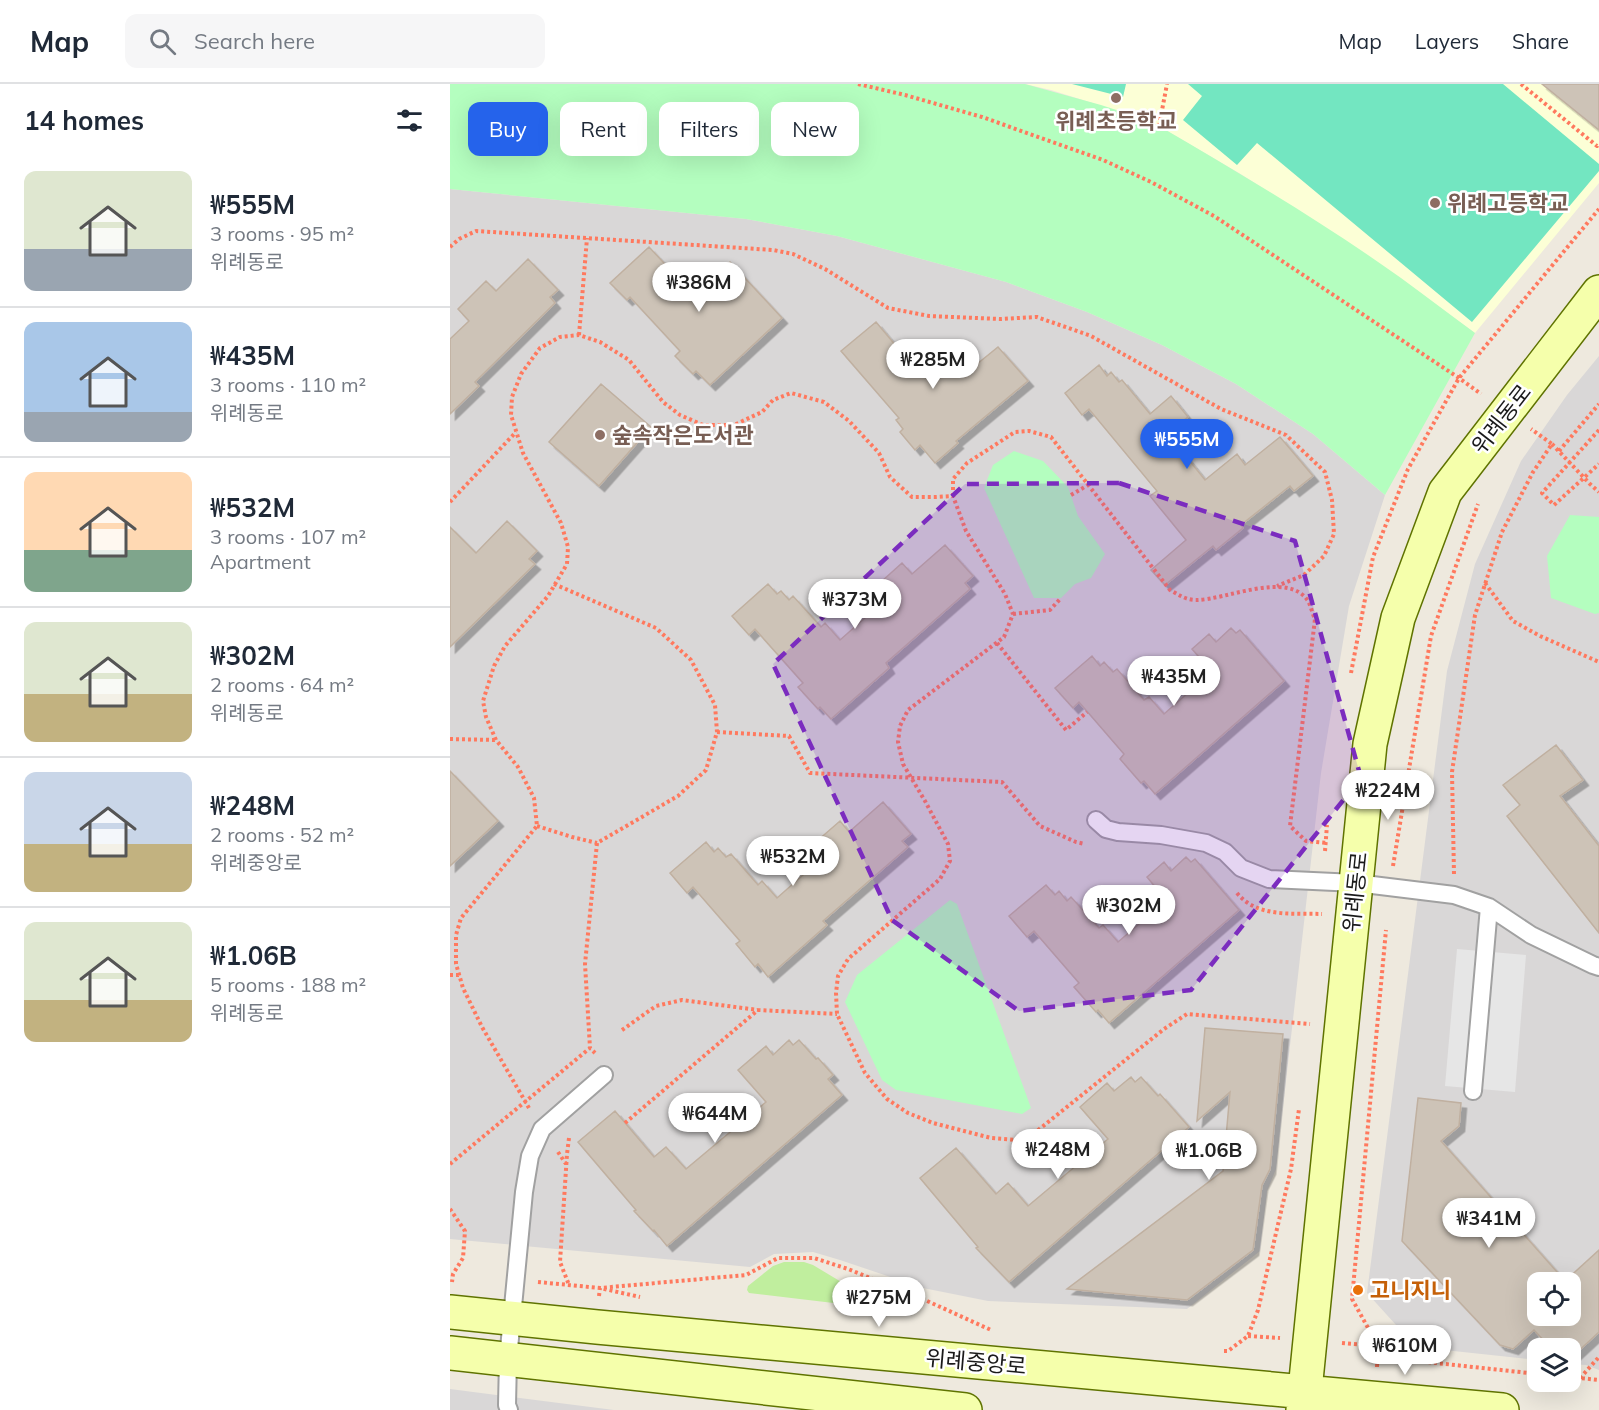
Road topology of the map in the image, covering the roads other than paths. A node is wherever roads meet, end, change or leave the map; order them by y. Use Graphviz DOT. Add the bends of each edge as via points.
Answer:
graph roads {
  1 [pos="1599,292"];
  2 [pos="1096,820"];
  3 [pos="1356,883"];
  4 [pos="1489,907"];
  5 [pos="1599,967"];
  6 [pos="604,1075"];
  7 [pos="1473,1091"];
  8 [pos="450,1312"];
  9 [pos="512,1319"];
  10 [pos="450,1353"];
  11 [pos="508,1359"];
  12 [pos="1303,1401"];
  13 [pos="506,1408"];
  14 [pos="965,1410"];
  15 [pos="1502,1410"];
  1 -- 3 [label="main road, 위례동로" via="1445,492 1398,618 1370,744"];
  2 -- 3 [label="lane" via="1118,832 1206,843 1225,852 1241,868 1269,879"];
  3 -- 4 [label="lane" via="1454,896"];
  3 -- 12 [label="main road, 위례동로"];
  4 -- 5 [label="lane" via="1531,935"];
  4 -- 7 [label="lane"];
  6 -- 9 [label="lane" via="542,1129 530,1156"];
  8 -- 9 [label="main road, 위례중앙로"];
  9 -- 11 [label="lane"];
  9 -- 12 [label="main road, 위례중앙로"];
  10 -- 11 [label="main road"];
  11 -- 13 [label="lane"];
  11 -- 14 [label="main road"];
  12 -- 15 [label="main road, 위례중앙로"];
}
